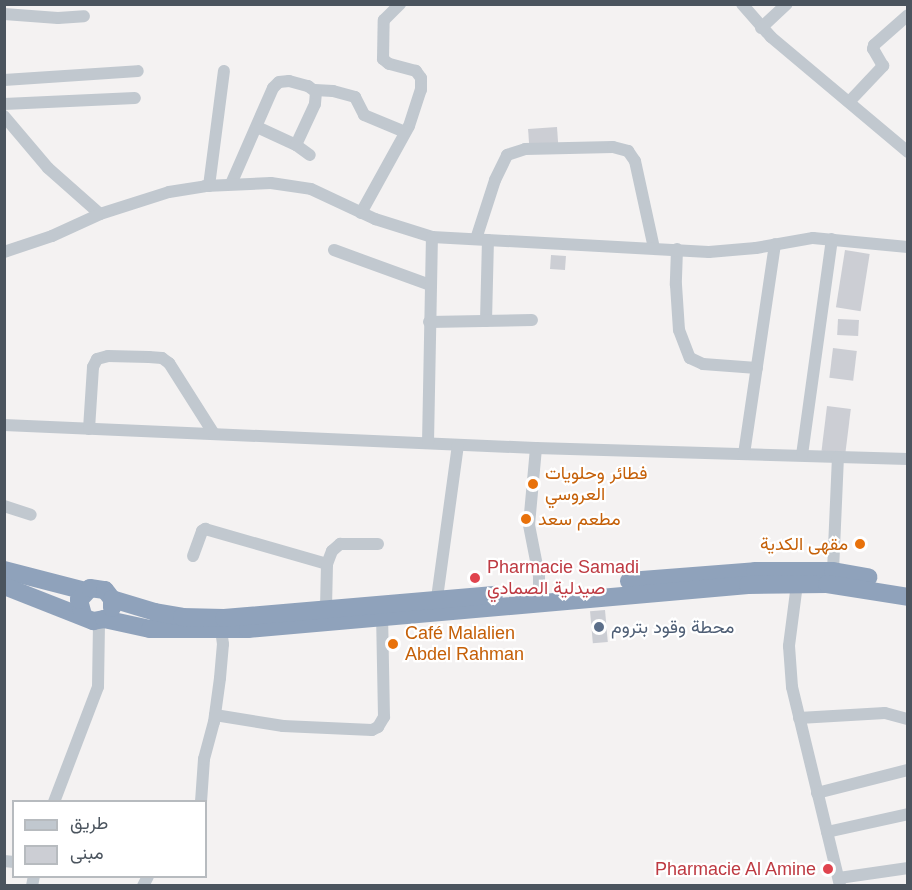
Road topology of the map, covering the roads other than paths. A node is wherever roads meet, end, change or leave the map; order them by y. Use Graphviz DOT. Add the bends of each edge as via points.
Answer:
graph roads {
  1 [pos="400,4"];
  2 [pos="741,4"];
  3 [pos="787,4"];
  4 [pos="4,14"];
  5 [pos="908,15"];
  6 [pos="84,16"];
  7 [pos="761,28"];
  8 [pos="138,71"];
  9 [pos="224,71"];
  10 [pos="4,80"];
  11 [pos="315,90"];
  12 [pos="135,98"];
  13 [pos="849,102"];
  14 [pos="4,104"];
  15 [pos="4,116"];
  16 [pos="257,127"];
  17 [pos="405,132"];
  18 [pos="296,146"];
  19 [pos="908,152"];
  20 [pos="310,155"];
  21 [pos="231,184"];
  22 [pos="209,186"];
  23 [pos="362,213"];
  24 [pos="100,214"];
  25 [pos="432,237"];
  26 [pos="832,239"];
  27 [pos="482,240"];
  28 [pos="776,244"];
  29 [pos="908,246"];
  30 [pos="654,248"];
  31 [pos="677,249"];
  32 [pos="334,250"];
  33 [pos="4,252"];
  34 [pos="430,285"];
  35 [pos="532,320"];
  36 [pos="486,321"];
  37 [pos="429,322"];
  38 [pos="757,368"];
  39 [pos="4,425"];
  40 [pos="89,429"];
  41 [pos="214,434"];
  42 [pos="428,443"];
  43 [pos="458,445"];
  44 [pos="536,448"];
  45 [pos="744,454"];
  46 [pos="802,455"];
  47 [pos="838,457"];
  48 [pos="908,459"];
  49 [pos="4,506"];
  50 [pos="31,515"];
  51 [pos="378,544"];
  52 [pos="194,555"];
  53 [pos="327,564"];
  54 [pos="4,570"];
  55 [pos="833,571"];
  56 [pos="797,584"];
  57 [pos="908,585"];
  58 [pos="4,586"];
  59 [pos="85,591"];
  60 [pos="539,591"];
  61 [pos="908,597"];
  62 [pos="112,598"];
  63 [pos="437,598"];
  64 [pos="326,609"];
  65 [pos="382,616"];
  66 [pos="95,618"];
  67 [pos="221,630"];
  68 [pos="215,715"];
  69 [pos="799,718"];
  70 [pos="908,719"];
  71 [pos="908,770"];
  72 [pos="817,793"];
  73 [pos="54,800"];
  74 [pos="201,800"];
  75 [pos="908,814"];
  76 [pos="827,832"];
  77 [pos="908,868"];
  78 [pos="840,882"];
  1 -- 17 [label="street" via="384,20 382,54 385,63 412,69 421,78 418,107"];
  2 -- 7 [label="street"];
  3 -- 7 [label="street"];
  4 -- 6 [label="street"];
  5 -- 13 [label="street" via="874,45 883,66"];
  7 -- 13 [label="street"];
  8 -- 10 [label="street"];
  9 -- 22 [label="street"];
  11 -- 16 [label="street" via="289,81 276,83"];
  11 -- 17 [label="street" via="355,97 364,115"];
  11 -- 18 [label="street" via="315,104"];
  12 -- 14 [label="street"];
  13 -- 19 [label="street"];
  15 -- 24 [label="street" via="48,168"];
  16 -- 18 [label="street"];
  16 -- 21 [label="street"];
  17 -- 23 [label="street"];
  18 -- 20 [label="street"];
  21 -- 22 [label="street"];
  21 -- 23 [label="street" via="303,187"];
  22 -- 24 [label="street" via="169,192"];
  23 -- 25 [label="street"];
  24 -- 33 [label="street"];
  25 -- 27 [label="street"];
  25 -- 34 [label="street"];
  26 -- 28 [label="street" via="806,238"];
  26 -- 29 [label="street"];
  26 -- 46 [label="street"];
  27 -- 30 [label="street"];
  27 -- 30 [label="street" via="495,180 507,155 525,149 613,147 628,151 635,161"];
  27 -- 36 [label="street"];
  28 -- 31 [label="street" via="722,252"];
  28 -- 38 [label="street"];
  30 -- 31 [label="street"];
  31 -- 38 [label="street" via="679,330 690,358 703,364"];
  32 -- 34 [label="street"];
  34 -- 37 [label="street"];
  35 -- 36 [label="street"];
  36 -- 37 [label="street"];
  37 -- 42 [label="street"];
  38 -- 45 [label="street"];
  39 -- 40 [label="street"];
  40 -- 41 [label="street"];
  40 -- 41 [label="street" via="93,367 97,359 149,357 170,363"];
  41 -- 42 [label="street"];
  42 -- 43 [label="street"];
  43 -- 44 [label="street"];
  43 -- 63 [label="street"];
  44 -- 45 [label="street"];
  44 -- 60 [label="street" via="529,525"];
  45 -- 46 [label="street"];
  46 -- 47 [label="street"];
  47 -- 48 [label="street"];
  47 -- 55 [label="street"];
  49 -- 50 [label="street"];
  51 -- 53 [label="street" via="340,544"];
  52 -- 53 [label="street" via="206,529"];
  53 -- 64 [label="street"];
  54 -- 59 [label="highway"];
  55 -- 57 [label="highway"];
  55 -- 60 [label="highway" via="694,574"];
  56 -- 61 [label="highway" via="827,584"];
  56 -- 65 [label="highway" via="686,589"];
  56 -- 69 [label="street" via="788,661"];
  58 -- 66 [label="highway"];
  59 -- 62 [label="highway" via="100,588"];
  59 -- 66 [label="highway" via="79,605"];
  60 -- 63 [label="highway"];
  62 -- 64 [label="highway" via="155,612 201,618"];
  62 -- 66 [label="highway" via="112,610"];
  63 -- 64 [label="highway"];
  65 -- 67 [label="highway"];
  65 -- 68 [label="street" via="384,717 378,727 372,730 283,726"];
  66 -- 67 [label="highway" via="150,629"];
  66 -- 73 [label="street" via="98,687"];
  67 -- 68 [label="street" via="223,645"];
  68 -- 74 [label="street" via="204,759"];
  69 -- 70 [label="street" via="885,713"];
  69 -- 72 [label="street"];
  71 -- 72 [label="street"];
  72 -- 76 [label="street"];
  75 -- 76 [label="street"];
  76 -- 78 [label="street"];
  77 -- 78 [label="street"];
}
